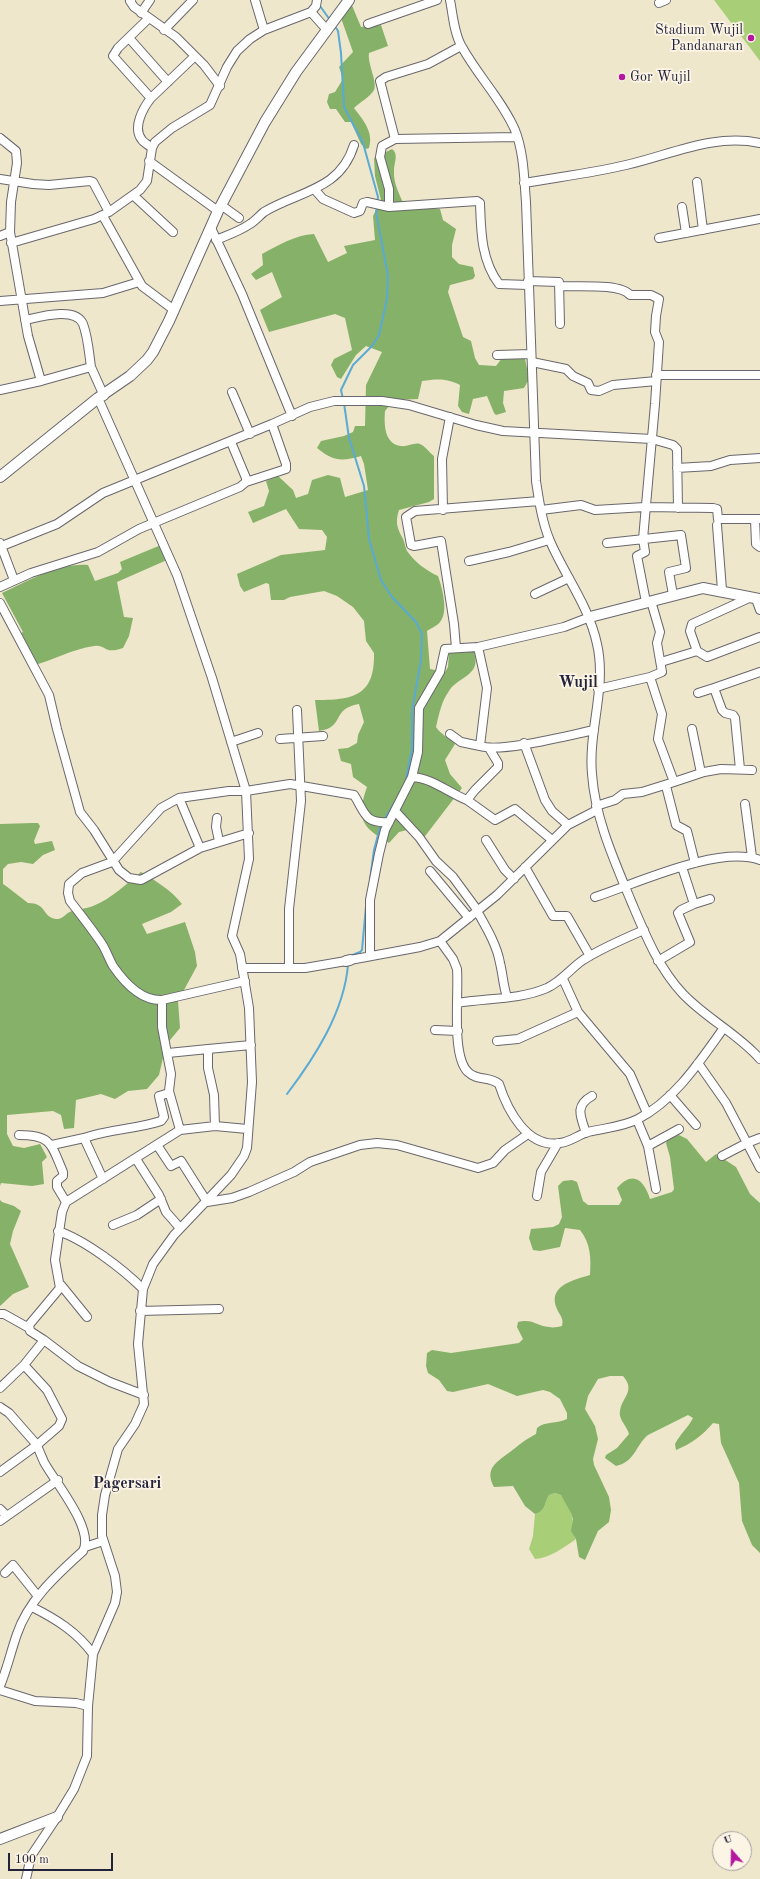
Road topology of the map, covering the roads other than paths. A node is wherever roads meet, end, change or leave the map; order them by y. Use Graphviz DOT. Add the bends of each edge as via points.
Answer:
graph roads {
  1 [pos="130,0"];
  2 [pos="150,0"];
  3 [pos="193,0"];
  4 [pos="255,0"];
  5 [pos="317,0"];
  6 [pos="349,0"];
  7 [pos="437,0"];
  8 [pos="450,0"];
  9 [pos="311,12"];
  10 [pos="141,13"];
  11 [pos="148,19"];
  12 [pos="368,24"];
  13 [pos="330,25"];
  14 [pos="164,30"];
  15 [pos="264,30"];
  16 [pos="129,38"];
  17 [pos="461,46"];
  18 [pos="195,56"];
  19 [pos="168,82"];
  20 [pos="220,86"];
  21 [pos="151,98"];
  22 [pos="517,137"];
  23 [pos="0,138"];
  24 [pos="395,139"];
  25 [pos="760,143"];
  26 [pos="354,145"];
  27 [pos="152,148"];
  28 [pos="149,161"];
  29 [pos="0,179"];
  30 [pos="14,181"];
  31 [pos="697,182"];
  32 [pos="524,183"];
  33 [pos="315,190"];
  34 [pos="133,195"];
  35 [pos="386,207"];
  36 [pos="682,207"];
  37 [pos="220,208"];
  38 [pos="106,214"];
  39 [pos="239,218"];
  40 [pos="760,220"];
  41 [pos="211,228"];
  42 [pos="703,230"];
  43 [pos="10,232"];
  44 [pos="174,232"];
  45 [pos="686,233"];
  46 [pos="0,236"];
  47 [pos="659,238"];
  48 [pos="216,240"];
  49 [pos="11,243"];
  50 [pos="140,282"];
  51 [pos="528,283"];
  52 [pos="560,286"];
  53 [pos="22,298"];
  54 [pos="0,301"];
  55 [pos="174,310"];
  56 [pos="25,320"];
  57 [pos="560,324"];
  58 [pos="497,355"];
  59 [pos="532,358"];
  60 [pos="91,367"];
  61 [pos="760,375"];
  62 [pos="656,378"];
  63 [pos="41,381"];
  64 [pos="0,390"];
  65 [pos="232,392"];
  66 [pos="101,397"];
  67 [pos="292,416"];
  68 [pos="450,417"];
  69 [pos="272,424"];
  70 [pos="533,433"];
  71 [pos="250,434"];
  72 [pos="652,439"];
  73 [pos="231,442"];
  74 [pos="760,458"];
  75 [pos="676,468"];
  76 [pos="0,477"];
  77 [pos="136,480"];
  78 [pos="246,482"];
  79 [pos="539,501"];
  80 [pos="645,507"];
  81 [pos="678,508"];
  82 [pos="443,510"];
  83 [pos="541,510"];
  84 [pos="757,519"];
  85 [pos="153,523"];
  86 [pos="717,525"];
  87 [pos="643,539"];
  88 [pos="549,540"];
  89 [pos="607,543"];
  90 [pos="1,545"];
  91 [pos="760,547"];
  92 [pos="469,560"];
  93 [pos="569,578"];
  94 [pos="14,580"];
  95 [pos="0,587"];
  96 [pos="722,590"];
  97 [pos="535,594"];
  98 [pos="673,595"];
  99 [pos="755,599"];
  100 [pos="648,601"];
  101 [pos="0,603"];
  102 [pos="760,610"];
  103 [pos="590,617"];
  104 [pos="760,638"];
  105 [pos="478,646"];
  106 [pos="456,648"];
  107 [pos="697,652"];
  108 [pos="661,662"];
  109 [pos="760,672"];
  110 [pos="650,677"];
  111 [pos="714,688"];
  112 [pos="598,689"];
  113 [pos="698,693"];
  114 [pos="297,710"];
  115 [pos="692,729"];
  116 [pos="594,730"];
  117 [pos="258,733"];
  118 [pos="450,734"];
  119 [pos="323,736"];
  120 [pos="280,739"];
  121 [pos="298,739"];
  122 [pos="231,742"];
  123 [pos="524,743"];
  124 [pos="480,746"];
  125 [pos="489,748"];
  126 [pos="740,769"];
  127 [pos="752,770"];
  128 [pos="701,773"];
  129 [pos="412,777"];
  130 [pos="670,784"];
  131 [pos="300,785"];
  132 [pos="246,791"];
  133 [pos="179,798"];
  134 [pos="467,800"];
  135 [pos="745,804"];
  136 [pos="597,808"];
  137 [pos="395,812"];
  138 [pos="217,818"];
  139 [pos="389,822"];
  140 [pos="568,825"];
  141 [pos="249,833"];
  142 [pos="486,840"];
  143 [pos="552,840"];
  144 [pos="219,841"];
  145 [pos="200,848"];
  146 [pos="756,859"];
  147 [pos="112,862"];
  148 [pos="695,863"];
  149 [pos="525,867"];
  150 [pos="682,867"];
  151 [pos="430,871"];
  152 [pos="514,879"];
  153 [pos="625,887"];
  154 [pos="595,897"];
  155 [pos="710,899"];
  156 [pos="694,904"];
  157 [pos="478,911"];
  158 [pos="469,918"];
  159 [pos="644,930"];
  160 [pos="440,941"];
  161 [pos="370,956"];
  162 [pos="590,956"];
  163 [pos="658,961"];
  164 [pos="290,967"];
  165 [pos="242,968"];
  166 [pos="563,979"];
  167 [pos="245,981"];
  168 [pos="507,997"];
  169 [pos="162,1000"];
  170 [pos="457,1003"];
  171 [pos="578,1012"];
  172 [pos="723,1029"];
  173 [pos="434,1030"];
  174 [pos="458,1031"];
  175 [pos="497,1041"];
  176 [pos="251,1045"];
  177 [pos="208,1049"];
  178 [pos="168,1053"];
  179 [pos="760,1060"];
  180 [pos="698,1063"];
  181 [pos="170,1093"];
  182 [pos="670,1094"];
  183 [pos="592,1096"];
  184 [pos="647,1114"];
  185 [pos="637,1120"];
  186 [pos="696,1125"];
  187 [pos="215,1126"];
  188 [pos="247,1129"];
  189 [pos="679,1129"];
  190 [pos="180,1130"];
  191 [pos="586,1133"];
  192 [pos="528,1134"];
  193 [pos="18,1135"];
  194 [pos="84,1138"];
  195 [pos="760,1138"];
  196 [pos="746,1143"];
  197 [pos="558,1144"];
  198 [pos="52,1145"];
  199 [pos="158,1145"];
  200 [pos="648,1146"];
  201 [pos="722,1156"];
  202 [pos="136,1159"];
  203 [pos="760,1168"];
  204 [pos="104,1179"];
  205 [pos="656,1189"];
  206 [pos="537,1196"];
  207 [pos="161,1200"];
  208 [pos="66,1202"];
  209 [pos="207,1202"];
  210 [pos="113,1225"];
  211 [pos="180,1228"];
  212 [pos="58,1231"];
  213 [pos="61,1285"];
  214 [pos="143,1289"];
  215 [pos="219,1309"];
  216 [pos="140,1312"];
  217 [pos="0,1314"];
  218 [pos="87,1317"];
  219 [pos="29,1328"];
  220 [pos="44,1340"];
  221 [pos="24,1364"];
  222 [pos="0,1388"];
  223 [pos="144,1395"];
  224 [pos="0,1406"];
  225 [pos="37,1445"];
  226 [pos="0,1472"];
  227 [pos="58,1480"];
  228 [pos="0,1508"];
  229 [pos="3,1518"];
  230 [pos="103,1541"];
  231 [pos="85,1547"];
  232 [pos="5,1573"];
  233 [pos="37,1595"];
  234 [pos="32,1607"];
  235 [pos="93,1654"];
  236 [pos="0,1686"];
  237 [pos="0,1690"];
  238 [pos="88,1706"];
  239 [pos="57,1817"];
  240 [pos="0,1839"];
  241 [pos="26,1879"];
  1 -- 10 [label="street"];
  2 -- 10 [label="street"];
  3 -- 14 [label="street"];
  4 -- 15 [label="street"];
  5 -- 9 [label="street"];
  6 -- 13 [label="street"];
  7 -- 12 [label="street"];
  8 -- 17 [label="street"];
  9 -- 13 [label="street"];
  9 -- 15 [label="street"];
  10 -- 11 [label="street"];
  11 -- 14 [label="street"];
  11 -- 16 [label="street"];
  13 -- 37 [label="street" via="296,72 265,122"];
  14 -- 18 [label="street" via="176,37"];
  15 -- 20 [label="street" via="237,51 227,67"];
  16 -- 19 [label="street"];
  16 -- 21 [label="street" via="114,53 114,59"];
  17 -- 22 [label="street" via="491,89"];
  17 -- 24 [label="street" via="428,64 380,81"];
  18 -- 19 [label="street"];
  18 -- 20 [label="street"];
  19 -- 21 [label="street"];
  20 -- 27 [label="street" via="210,106 163,135"];
  21 -- 27 [label="street" via="142,110 138,128 142,140"];
  22 -- 24 [label="street"];
  22 -- 32 [label="street"];
  23 -- 30 [label="street" via="16,151"];
  24 -- 35 [label="street" via="385,143 380,152 389,189"];
  25 -- 32 [label="street" via="738,140 681,148 619,167"];
  26 -- 33 [label="street" via="342,169"];
  27 -- 28 [label="street"];
  28 -- 34 [label="street" via="147,180"];
  28 -- 37 [label="street"];
  29 -- 30 [label="street"];
  30 -- 38 [label="street" via="49,185 93,182"];
  30 -- 43 [label="street"];
  31 -- 42 [label="street"];
  32 -- 51 [label="street"];
  33 -- 35 [label="street" via="323,199 354,213 360,211 363,203 372,202"];
  33 -- 48 [label="street" via="264,212 240,230"];
  34 -- 38 [label="street"];
  34 -- 44 [label="street"];
  35 -- 51 [label="street" via="480,202 484,252 492,274 499,284"];
  36 -- 45 [label="street"];
  37 -- 39 [label="street"];
  37 -- 41 [label="street"];
  38 -- 49 [label="street" via="77,225"];
  38 -- 50 [label="street"];
  40 -- 42 [label="street"];
  41 -- 48 [label="street"];
  41 -- 55 [label="street"];
  42 -- 45 [label="street"];
  43 -- 46 [label="street"];
  43 -- 49 [label="street"];
  45 -- 47 [label="street"];
  48 -- 67 [label="street" via="242,294"];
  49 -- 53 [label="street"];
  50 -- 53 [label="street" via="104,293"];
  50 -- 55 [label="street" via="146,290"];
  51 -- 52 [label="street" via="556,280"];
  51 -- 59 [label="street"];
  52 -- 57 [label="street"];
  52 -- 62 [label="street" via="616,288 634,296 656,296 659,299 656,316 659,342"];
  53 -- 54 [label="street"];
  53 -- 56 [label="street"];
  55 -- 66 [label="street" via="158,344 147,360"];
  56 -- 60 [label="street" via="65,314 78,318 83,324"];
  56 -- 63 [label="street"];
  58 -- 59 [label="street"];
  59 -- 62 [label="street" via="566,369 573,376 588,383 591,390 599,391 613,385"];
  59 -- 70 [label="street"];
  60 -- 63 [label="street"];
  60 -- 66 [label="street"];
  61 -- 62 [label="street"];
  62 -- 72 [label="street"];
  63 -- 64 [label="street"];
  65 -- 71 [label="street"];
  66 -- 76 [label="street"];
  66 -- 77 [label="street"];
  67 -- 68 [label="street" via="316,405 345,400 397,403"];
  67 -- 69 [label="street"];
  68 -- 70 [label="street" via="503,431"];
  68 -- 82 [label="street" via="442,458"];
  69 -- 71 [label="street"];
  69 -- 78 [label="street" via="286,469"];
  70 -- 72 [label="street"];
  70 -- 79 [label="street"];
  71 -- 73 [label="street"];
  72 -- 75 [label="street" via="675,446"];
  72 -- 80 [label="street"];
  73 -- 77 [label="street"];
  73 -- 78 [label="street"];
  74 -- 75 [label="street" via="725,461 711,466"];
  75 -- 81 [label="street"];
  77 -- 85 [label="street"];
  77 -- 90 [label="street" via="97,496 50,528"];
  78 -- 85 [label="street" via="232,491"];
  79 -- 82 [label="street"];
  79 -- 83 [label="street"];
  80 -- 81 [label="street"];
  80 -- 83 [label="street" via="595,510 581,505"];
  80 -- 87 [label="street"];
  81 -- 84 [label="street" via="717,509 718,519"];
  82 -- 106 [label="street" via="415,511 406,517 411,545 441,541"];
  83 -- 88 [label="street"];
  84 -- 91 [label="street" via="756,544"];
  85 -- 94 [label="street" via="118,539 98,552"];
  85 -- 122 [label="street" via="184,596"];
  86 -- 96 [label="street"];
  87 -- 89 [label="street"];
  87 -- 98 [label="street" via="679,534 681,536 686,568 669,572"];
  87 -- 100 [label="street" via="645,553 637,556"];
  88 -- 92 [label="street"];
  88 -- 93 [label="street"];
  90 -- 94 [label="street"];
  93 -- 97 [label="street"];
  93 -- 103 [label="street"];
  94 -- 95 [label="street"];
  96 -- 98 [label="street" via="703,588"];
  96 -- 99 [label="street"];
  98 -- 100 [label="street"];
  99 -- 102 [label="street"];
  99 -- 107 [label="street" via="692,624 690,631"];
  100 -- 103 [label="street"];
  100 -- 108 [label="street" via="660,632 657,643"];
  101 -- 147 [label="street" via="49,695 77,805"];
  103 -- 105 [label="street" via="564,627"];
  103 -- 112 [label="street" via="598,646"];
  104 -- 107 [label="street" via="707,657"];
  105 -- 106 [label="street"];
  105 -- 124 [label="street" via="487,688"];
  106 -- 129 [label="street" via="444,649 440,672 419,708 418,752"];
  107 -- 108 [label="street"];
  108 -- 110 [label="street" via="662,673"];
  109 -- 111 [label="street"];
  110 -- 112 [label="street"];
  110 -- 130 [label="street" via="662,714 658,739"];
  111 -- 113 [label="street"];
  111 -- 126 [label="street" via="722,710 735,718"];
  112 -- 116 [label="street"];
  114 -- 121 [label="street"];
  115 -- 128 [label="street"];
  116 -- 123 [label="street"];
  116 -- 136 [label="street" via="591,773"];
  117 -- 122 [label="street"];
  118 -- 124 [label="street" via="462,742"];
  119 -- 121 [label="street"];
  120 -- 121 [label="street"];
  121 -- 131 [label="street"];
  122 -- 132 [label="street"];
  123 -- 125 [label="street"];
  123 -- 140 [label="street" via="545,800 552,811"];
  124 -- 125 [label="street"];
  125 -- 134 [label="street" via="498,767"];
  126 -- 127 [label="street"];
  126 -- 128 [label="street"];
  128 -- 130 [label="street"];
  129 -- 134 [label="street" via="421,777"];
  129 -- 137 [label="street"];
  130 -- 136 [label="street" via="623,794"];
  130 -- 148 [label="street" via="676,825 687,831"];
  131 -- 132 [label="street" via="290,784"];
  131 -- 139 [label="street" via="354,795 367,818 372,821"];
  131 -- 164 [label="street" via="300,815 289,909"];
  132 -- 133 [label="street" via="229,790"];
  132 -- 141 [label="street"];
  133 -- 145 [label="street"];
  133 -- 147 [label="street" via="161,808"];
  134 -- 143 [label="street" via="495,820 515,809"];
  135 -- 146 [label="street"];
  136 -- 140 [label="street"];
  136 -- 153 [label="street"];
  137 -- 139 [label="street"];
  137 -- 157 [label="street" via="419,837 436,861 453,877"];
  138 -- 144 [label="street"];
  139 -- 161 [label="street" via="379,854 370,900"];
  140 -- 143 [label="street"];
  141 -- 144 [label="street"];
  141 -- 165 [label="street" via="249,859 232,936 239,950"];
  142 -- 152 [label="street" via="505,870"];
  143 -- 149 [label="street"];
  144 -- 145 [label="street"];
  145 -- 147 [label="street" via="141,880 129,878"];
  146 -- 148 [label="street" via="719,857"];
  147 -- 169 [label="street" via="74,878 68,884 69,897 103,945 122,978 145,997"];
  148 -- 150 [label="street"];
  149 -- 152 [label="street"];
  149 -- 162 [label="street" via="551,913 555,917 564,914 567,916"];
  150 -- 153 [label="street"];
  150 -- 156 [label="street"];
  151 -- 158 [label="street"];
  152 -- 157 [label="street"];
  153 -- 154 [label="street"];
  153 -- 159 [label="street"];
  155 -- 156 [label="street"];
  156 -- 163 [label="street" via="678,913 690,940 689,944"];
  157 -- 158 [label="street"];
  157 -- 168 [label="street" via="498,955"];
  158 -- 160 [label="street"];
  159 -- 162 [label="street"];
  159 -- 163 [label="street"];
  160 -- 161 [label="street"];
  160 -- 170 [label="street" via="457,969"];
  161 -- 164 [label="street" via="318,967"];
  162 -- 166 [label="street"];
  163 -- 172 [label="street" via="683,994"];
  164 -- 165 [label="street"];
  165 -- 167 [label="street"];
  166 -- 168 [label="street" via="537,992"];
  166 -- 171 [label="street"];
  167 -- 169 [label="street"];
  167 -- 176 [label="street"];
  168 -- 170 [label="street"];
  169 -- 178 [label="street" via="162,1027"];
  170 -- 174 [label="street"];
  171 -- 175 [label="street" via="518,1039"];
  171 -- 184 [label="street" via="630,1074"];
  172 -- 179 [label="street" via="743,1043"];
  172 -- 180 [label="street"];
  173 -- 174 [label="street"];
  174 -- 192 [label="street" via="463,1066 471,1075 490,1079 499,1084 516,1120"];
  176 -- 177 [label="street"];
  176 -- 188 [label="street" via="252,1082"];
  177 -- 178 [label="street"];
  177 -- 187 [label="street"];
  178 -- 181 [label="street"];
  180 -- 182 [label="street"];
  180 -- 196 [label="street" via="726,1103"];
  181 -- 190 [label="street"];
  181 -- 194 [label="street" via="159,1096 164,1117 161,1120"];
  182 -- 184 [label="street"];
  182 -- 186 [label="street"];
  183 -- 191 [label="street" via="585,1100 580,1110"];
  184 -- 185 [label="street"];
  185 -- 191 [label="street"];
  185 -- 200 [label="street"];
  187 -- 188 [label="street"];
  187 -- 190 [label="street"];
  188 -- 209 [label="street" via="247,1148 244,1156"];
  189 -- 200 [label="street"];
  190 -- 199 [label="street"];
  191 -- 197 [label="street"];
  192 -- 197 [label="street"];
  192 -- 209 [label="street" via="505,1150 493,1163 478,1168 397,1145 360,1146 310,1162 249,1192"];
  193 -- 198 [label="street" via="40,1136"];
  194 -- 198 [label="street"];
  194 -- 204 [label="street"];
  195 -- 196 [label="street"];
  196 -- 201 [label="street"];
  196 -- 203 [label="street"];
  197 -- 206 [label="street" via="541,1172"];
  198 -- 208 [label="street" via="63,1172 57,1181 57,1187"];
  199 -- 202 [label="street"];
  199 -- 209 [label="street" via="171,1166 181,1161"];
  200 -- 205 [label="street"];
  202 -- 204 [label="street"];
  202 -- 207 [label="street"];
  204 -- 208 [label="street"];
  207 -- 210 [label="street" via="137,1215"];
  207 -- 211 [label="street" via="166,1212"];
  208 -- 212 [label="street"];
  209 -- 211 [label="street"];
  211 -- 214 [label="street" via="153,1264"];
  212 -- 213 [label="street" via="55,1265"];
  212 -- 214 [label="street" via="83,1243"];
  213 -- 218 [label="street"];
  213 -- 219 [label="street"];
  214 -- 216 [label="street"];
  215 -- 216 [label="street"];
  216 -- 223 [label="street" via="138,1344"];
  217 -- 219 [label="street"];
  219 -- 220 [label="street"];
  220 -- 221 [label="street"];
  220 -- 223 [label="street" via="84,1369"];
  221 -- 222 [label="street"];
  221 -- 225 [label="street" via="47,1390 62,1419 59,1426"];
  223 -- 230 [label="street" via="139,1417 115,1455 102,1515"];
  224 -- 225 [label="street"];
  225 -- 226 [label="street"];
  225 -- 227 [label="street" via="45,1463"];
  227 -- 229 [label="street"];
  227 -- 231 [label="street" via="73,1506"];
  228 -- 229 [label="street"];
  230 -- 231 [label="street"];
  230 -- 235 [label="street" via="115,1576 117,1592 115,1604"];
  231 -- 233 [label="street"];
  232 -- 233 [label="street" via="13,1565"];
  233 -- 234 [label="street"];
  234 -- 235 [label="street" via="54,1618 82,1639"];
  234 -- 236 [label="street" via="17,1633"];
  235 -- 238 [label="street"];
  237 -- 238 [label="street" via="35,1701"];
  238 -- 239 [label="street" via="87,1756 74,1789"];
  239 -- 240 [label="street"];
  239 -- 241 [label="street" via="30,1856"];
}
